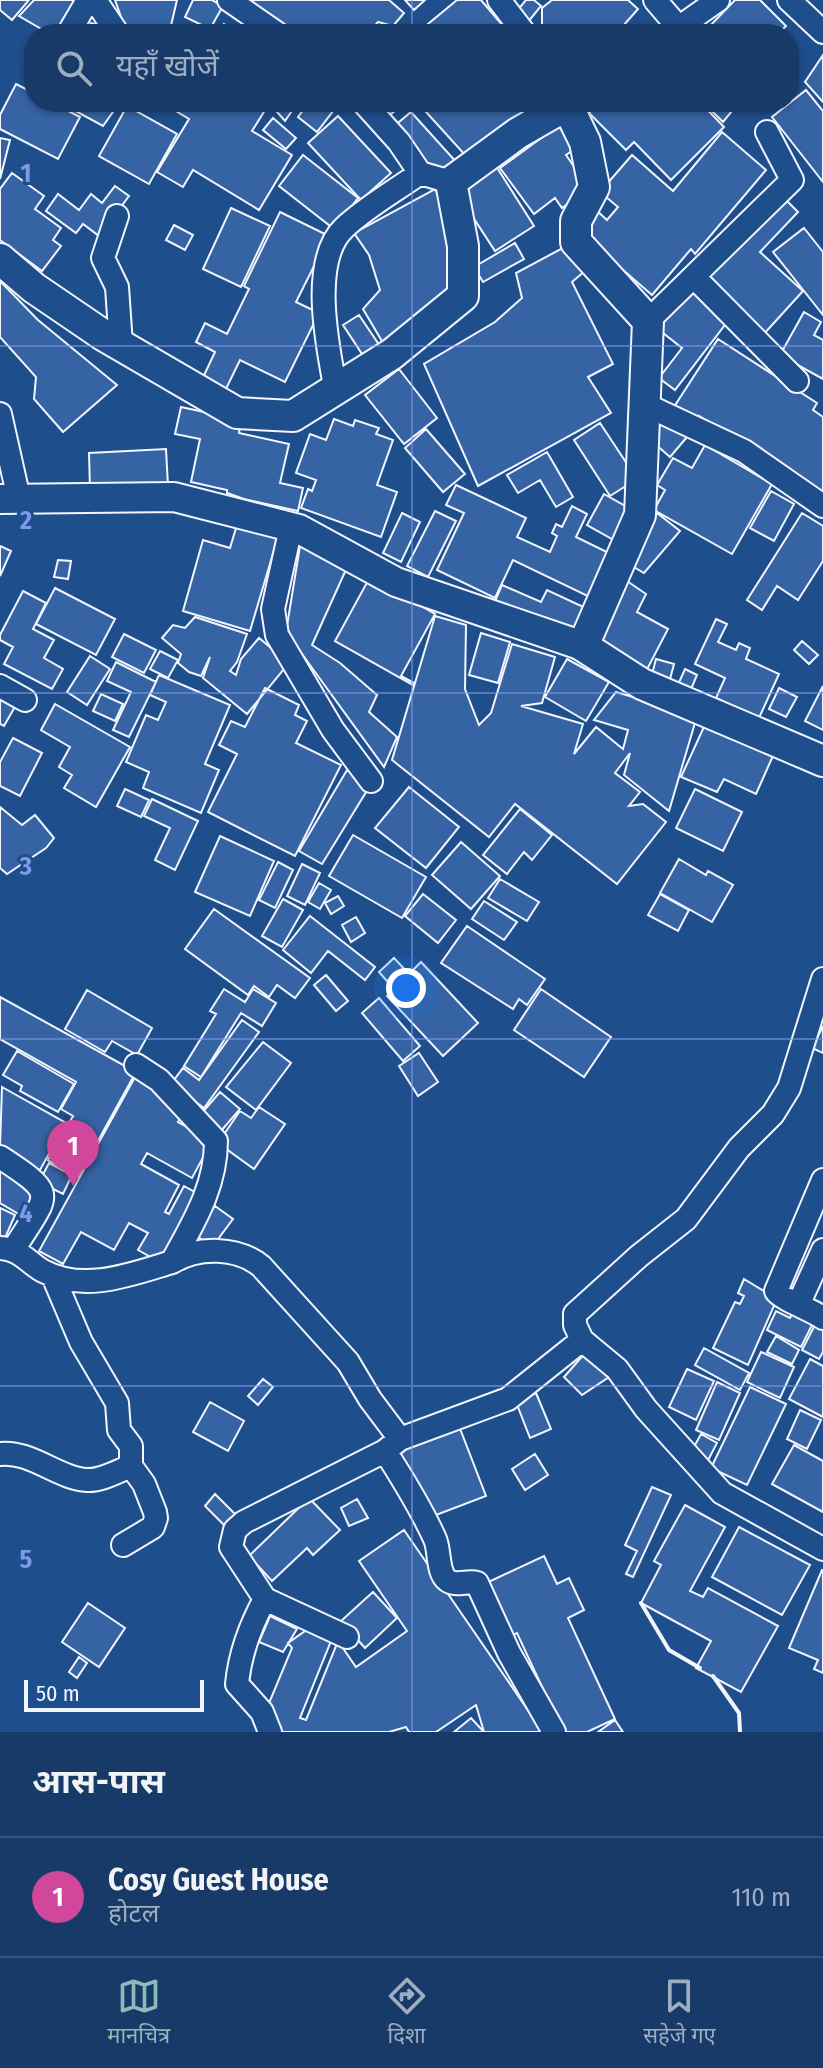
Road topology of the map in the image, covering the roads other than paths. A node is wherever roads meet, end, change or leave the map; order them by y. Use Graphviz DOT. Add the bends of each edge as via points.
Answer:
graph roads {
  1 [pos="88,0"];
  2 [pos="95,0"];
  3 [pos="229,0"];
  4 [pos="499,0"];
  5 [pos="655,0"];
  6 [pos="718,0"];
  7 [pos="789,0"];
  8 [pos="74,24"];
  9 [pos="111,24"];
  10 [pos="264,24"];
  11 [pos="517,24"];
  12 [pos="670,24"];
  13 [pos="685,24"];
  14 [pos="823,32"];
  15 [pos="372,112"];
  16 [pos="553,112"];
  17 [pos="572,112"];
  18 [pos="767,132"];
  19 [pos="420,173"];
  20 [pos="451,182"];
  21 [pos="117,216"];
  22 [pos="0,259"];
  23 [pos="694,277"];
  24 [pos="648,321"];
  25 [pos="121,345"];
  26 [pos="797,381"];
  27 [pos="336,391"];
  28 [pos="644,404"];
  29 [pos="0,414"];
  30 [pos="10,499"];
  31 [pos="823,506"];
  32 [pos="291,527"];
  33 [pos="583,646"];
  34 [pos="0,686"];
  35 [pos="25,700"];
  36 [pos="823,761"];
  37 [pos="371,781"];
  38 [pos="823,979"];
  39 [pos="136,1065"];
  40 [pos="0,1157"];
  41 [pos="823,1180"];
  42 [pos="7,1249"];
  43 [pos="823,1250"];
  44 [pos="172,1262"];
  45 [pos="53,1276"];
  46 [pos="799,1303"];
  47 [pos="823,1318"];
  48 [pos="582,1340"];
  49 [pos="392,1445"];
  50 [pos="0,1454"];
  51 [pos="131,1466"];
  52 [pos="123,1545"];
  53 [pos="823,1549"];
  54 [pos="265,1599"];
  55 [pos="347,1637"];
  56 [pos="270,1732"];
  57 [pos="554,1732"];
  1 -- 8 [label="street"];
  2 -- 9 [label="street"];
  3 -- 10 [label="street"];
  4 -- 11 [label="street"];
  5 -- 12 [label="street"];
  6 -- 13 [label="street"];
  7 -- 14 [label="street"];
  15 -- 19 [label="street"];
  16 -- 20 [label="main road"];
  17 -- 24 [label="main road" via="585,142 594,187 576,221 576,242"];
  18 -- 23 [label="street" via="792,180"];
  19 -- 20 [label="street"];
  19 -- 27 [label="street" via="342,230 328,258 324,306"];
  20 -- 27 [label="main road" via="463,246 463,296"];
  21 -- 25 [label="street" via="103,258 117,287"];
  22 -- 25 [label="main road"];
  23 -- 24 [label="street"];
  23 -- 26 [label="street"];
  24 -- 28 [label="main road"];
  25 -- 27 [label="main road" via="237,413 293,416"];
  28 -- 31 [label="street" via="744,451"];
  28 -- 33 [label="main road" via="640,515"];
  29 -- 30 [label="street"];
  30 -- 32 [label="street" via="174,497"];
  32 -- 33 [label="street" via="396,582"];
  32 -- 37 [label="street" via="273,609 277,635 333,730"];
  33 -- 36 [label="main road" via="642,684"];
  34 -- 35 [label="street"];
  38 -- 48 [label="street" via="789,1088 773,1114 739,1148 686,1219 575,1314"];
  39 -- 44 [label="street" via="159,1080 216,1141 215,1171 204,1204"];
  40 -- 42 [label="street" via="34,1180 44,1200"];
  41 -- 46 [label="street" via="776,1291"];
  42 -- 45 [label="street"];
  43 -- 46 [label="street"];
  44 -- 45 [label="street" via="118,1278 73,1281"];
  44 -- 49 [label="street" via="224,1249 261,1266 348,1362"];
  45 -- 51 [label="street" via="81,1342 117,1403 119,1430 131,1446"];
  46 -- 47 [label="street"];
  48 -- 49 [label="street" via="508,1399"];
  48 -- 53 [label="street" via="617,1369 722,1493"];
  49 -- 54 [label="street" via="235,1530 231,1547"];
  49 -- 57 [label="street" via="436,1542 443,1574 447,1581 472,1581 481,1589 509,1653"];
  50 -- 51 [label="street" via="84,1480"];
  51 -- 52 [label="street" via="156,1518 149,1530"];
  54 -- 55 [label="street"];
  54 -- 56 [label="street" via="251,1624 237,1684 262,1712"];
}
